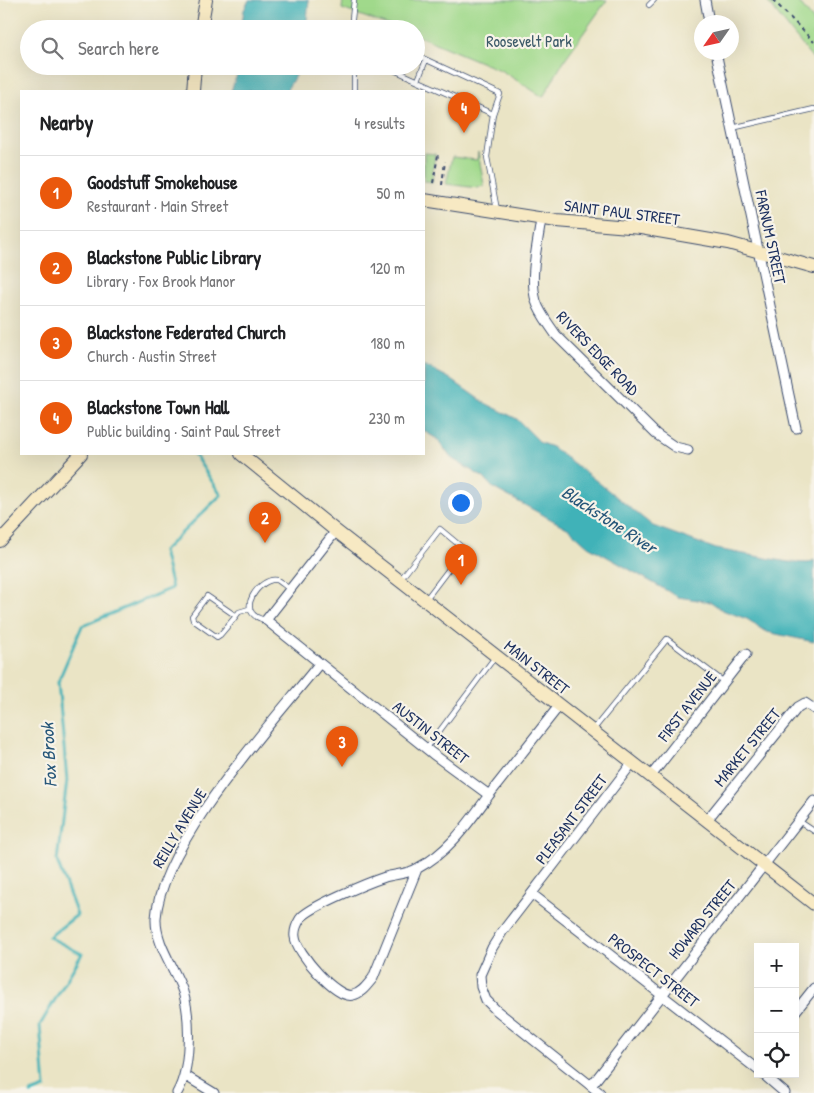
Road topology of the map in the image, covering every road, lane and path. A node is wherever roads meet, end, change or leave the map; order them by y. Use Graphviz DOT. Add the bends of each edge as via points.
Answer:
graph roads {
  1 [pos="206,0"];
  2 [pos="354,0"];
  3 [pos="654,0"];
  4 [pos="705,0"];
  5 [pos="773,0"];
  6 [pos="649,5"];
  7 [pos="708,15"];
  8 [pos="203,20"];
  9 [pos="353,20"];
  10 [pos="814,42"];
  11 [pos="426,60"];
  12 [pos="718,60"];
  13 [pos="194,75"];
  14 [pos="354,75"];
  15 [pos="406,75"];
  16 [pos="420,75"];
  17 [pos="418,80"];
  18 [pos="193,90"];
  19 [pos="354,90"];
  20 [pos="814,109"];
  21 [pos="493,114"];
  22 [pos="732,128"];
  23 [pos="438,155"];
  24 [pos="445,161"];
  25 [pos="435,174"];
  26 [pos="443,176"];
  27 [pos="433,184"];
  28 [pos="442,185"];
  29 [pos="425,200"];
  30 [pos="497,212"];
  31 [pos="541,219"];
  32 [pos="758,251"];
  33 [pos="814,267"];
  34 [pos="796,428"];
  35 [pos="688,450"];
  36 [pos="80,455"];
  37 [pos="242,455"];
  38 [pos="336,531"];
  39 [pos="0,541"];
  40 [pos="399,580"];
  41 [pos="290,589"];
  42 [pos="425,601"];
  43 [pos="249,609"];
  44 [pos="236,616"];
  45 [pos="266,620"];
  46 [pos="746,654"];
  47 [pos="496,656"];
  48 [pos="319,664"];
  49 [pos="724,682"];
  50 [pos="559,706"];
  51 [pos="814,709"];
  52 [pos="592,731"];
  53 [pos="426,749"];
  54 [pos="633,762"];
  55 [pos="652,776"];
  56 [pos="489,795"];
  57 [pos="814,802"];
  58 [pos="707,820"];
  59 [pos="799,821"];
  60 [pos="814,831"];
  61 [pos="764,865"];
  62 [pos="417,869"];
  63 [pos="532,894"];
  64 [pos="813,901"];
  65 [pos="814,988"];
  66 [pos="661,994"];
  67 [pos="799,1007"];
  68 [pos="754,1067"];
  69 [pos="184,1075"];
  70 [pos="768,1078"];
  71 [pos="591,1086"];
  72 [pos="177,1093"];
  73 [pos="214,1093"];
  74 [pos="600,1093"];
  75 [pos="786,1093"];
  1 -- 8 [label="main road"];
  2 -- 9 [label="lane"];
  3 -- 6 [label="lane"];
  4 -- 7 [label="street"];
  5 -- 10 [label="path"];
  11 -- 21 [label="lane" via="500,94"];
  12 -- 22 [label="street, FARNUM STREET"];
  13 -- 18 [label="main road"];
  14 -- 19 [label="lane"];
  15 -- 17 [label="lane"];
  16 -- 17 [label="lane"];
  17 -- 21 [label="lane"];
  20 -- 22 [label="lane"];
  21 -- 30 [label="lane" via="487,162"];
  22 -- 32 [label="street, FARNUM STREET"];
  23 -- 25 [label="path"];
  24 -- 26 [label="path"];
  25 -- 26 [label="path"];
  25 -- 27 [label="path"];
  26 -- 28 [label="path"];
  29 -- 30 [label="main road, SAINT PAUL STREET"];
  30 -- 31 [label="main road, SAINT PAUL STREET"];
  31 -- 32 [label="main road, SAINT PAUL STREET" via="641,228"];
  31 -- 35 [label="street, RIVERS EDGE ROAD" via="534,284 536,302 545,319 556,335 656,434 670,444"];
  32 -- 33 [label="main road, SAINT PAUL STREET"];
  32 -- 34 [label="street, FARNUM STREET"];
  36 -- 39 [label="main road"];
  37 -- 38 [label="main road, MAIN STREET"];
  38 -- 40 [label="main road, MAIN STREET"];
  38 -- 41 [label="street"];
  40 -- 42 [label="main road, MAIN STREET"];
  40 -- 42 [label="lane" via="440,529 464,549"];
  41 -- 43 [label="lane" via="277,580 265,583 254,594"];
  41 -- 45 [label="street"];
  42 -- 47 [label="main road, MAIN STREET"];
  43 -- 44 [label="lane"];
  43 -- 45 [label="lane" via="257,619"];
  44 -- 44 [label="lane" via="216,637 192,616 207,596"];
  45 -- 48 [label="street, AUSTIN STREET"];
  46 -- 49 [label="street, FIRST AVENUE"];
  47 -- 50 [label="main road, MAIN STREET"];
  47 -- 53 [label="lane"];
  48 -- 53 [label="street, AUSTIN STREET"];
  48 -- 69 [label="street, REILLY AVENUE" via="210,802 182,847 162,889 156,919 158,930 172,972 183,992 186,1011 188,1051"];
  49 -- 52 [label="lane" via="667,639"];
  49 -- 55 [label="street, FIRST AVENUE"];
  50 -- 52 [label="main road, MAIN STREET"];
  50 -- 56 [label="street"];
  51 -- 58 [label="street, MARKET STREET" via="805,703 798,707"];
  52 -- 54 [label="main road, MAIN STREET"];
  53 -- 56 [label="street, AUSTIN STREET"];
  54 -- 55 [label="main road, MAIN STREET"];
  54 -- 63 [label="street, PLEASANT STREET"];
  55 -- 58 [label="main road, MAIN STREET"];
  56 -- 62 [label="street" via="461,833"];
  57 -- 59 [label="street, HOWARD STREET"];
  58 -- 61 [label="main road, MAIN STREET"];
  59 -- 60 [label="lane"];
  59 -- 61 [label="street, HOWARD STREET"];
  61 -- 64 [label="main road, MAIN STREET"];
  61 -- 66 [label="street, HOWARD STREET"];
  62 -- 62 [label="street" via="384,878 318,906 301,917 294,936 297,947 342,995 352,996 360,992 373,978"];
  63 -- 66 [label="street, PROSPECT STREET"];
  63 -- 71 [label="street" via="492,948 480,975 481,987 486,1000 496,1010"];
  65 -- 67 [label="street"];
  66 -- 68 [label="street, PROSPECT STREET"];
  66 -- 71 [label="street, HOWARD STREET"];
  69 -- 72 [label="street, REILLY AVENUE"];
  69 -- 73 [label="street"];
  70 -- 75 [label="street"];
  71 -- 74 [label="street"];
}
